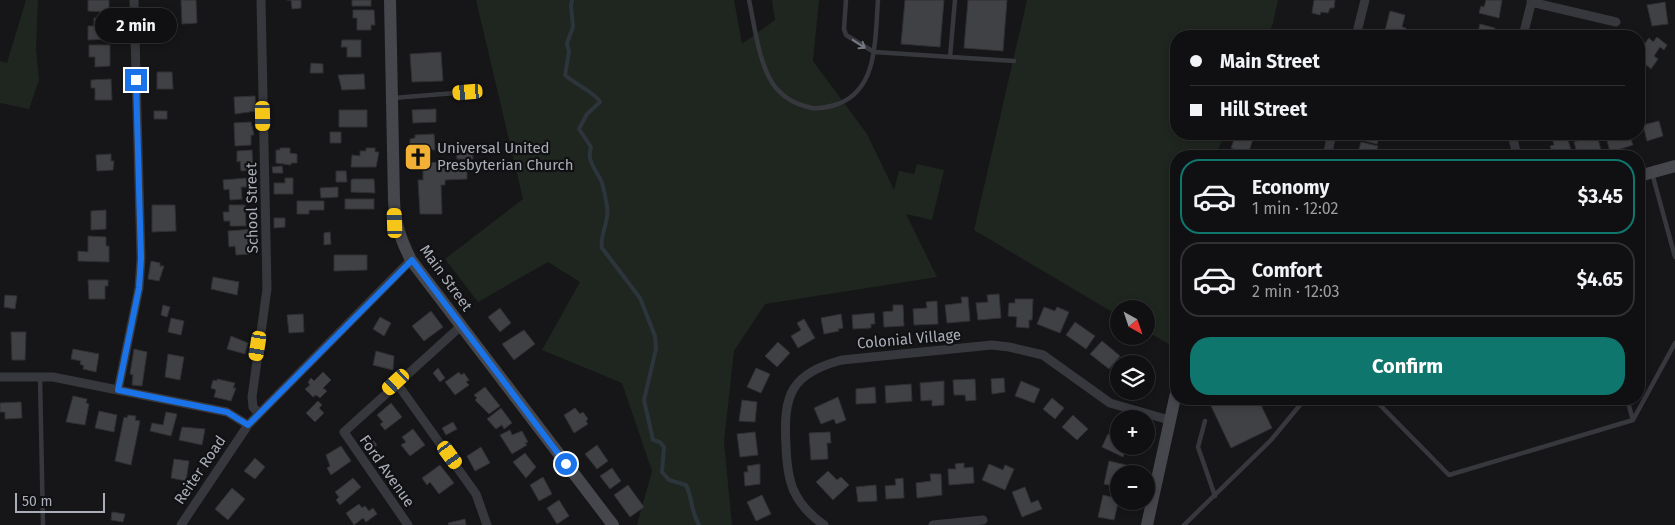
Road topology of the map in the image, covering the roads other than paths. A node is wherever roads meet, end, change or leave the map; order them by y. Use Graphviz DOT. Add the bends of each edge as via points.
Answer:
graph roads {
  1 [pos="134,0"];
  2 [pos="261,0"];
  3 [pos="390,0"];
  4 [pos="748,0"];
  5 [pos="846,0"];
  6 [pos="878,0"];
  7 [pos="955,0"];
  8 [pos="1365,0"];
  9 [pos="1532,1"];
  10 [pos="1616,22"];
  11 [pos="1358,30"];
  12 [pos="1525,30"];
  13 [pos="874,52"];
  14 [pos="950,57"];
  15 [pos="1014,61"];
  16 [pos="468,92"];
  17 [pos="392,98"];
  18 [pos="1675,166"];
  19 [pos="1651,172"];
  20 [pos="1645,174"];
  21 [pos="1675,257"];
  22 [pos="412,260"];
  23 [pos="460,326"];
  24 [pos="1675,343"];
  25 [pos="0,377"];
  26 [pos="40,377"];
  27 [pos="396,382"];
  28 [pos="118,390"];
  29 [pos="1645,398"];
  30 [pos="1173,405"];
  31 [pos="1300,405"];
  32 [pos="1380,405"];
  33 [pos="1629,405"];
  34 [pos="1641,405"];
  35 [pos="258,413"];
  36 [pos="1169,420"];
  37 [pos="1633,420"];
  38 [pos="1205,421"];
  39 [pos="248,425"];
  40 [pos="1215,496"];
  41 [pos="983,520"];
  42 [pos="43,525"];
  43 [pos="181,525"];
  44 [pos="408,525"];
  45 [pos="487,525"];
  46 [pos="613,525"];
  47 [pos="824,525"];
  48 [pos="933,525"];
  49 [pos="1147,525"];
  50 [pos="1184,525"];
  1 -- 28 [label="street" via="141,258 139,288"];
  2 -- 35 [label="street, School Street" via="267,289 252,397 253,407"];
  3 -- 17 [label="street, Main Street"];
  4 -- 13 [label="lane" via="766,70 781,94 801,105 821,109 847,100 866,80"];
  5 -- 13 [label="lane, one-way" via="846,35"];
  6 -- 13 [label="lane"];
  7 -- 14 [label="lane"];
  8 -- 11 [label="street"];
  9 -- 10 [label="street"];
  9 -- 12 [label="street"];
  13 -- 14 [label="lane"];
  14 -- 15 [label="lane"];
  16 -- 17 [label="lane"];
  17 -- 22 [label="street, Main Street" via="395,223"];
  18 -- 19 [label="street"];
  19 -- 20 [label="street"];
  19 -- 21 [label="lane"];
  22 -- 23 [label="street, Main Street"];
  22 -- 35 [label="street, Reiter Road"];
  23 -- 27 [label="street"];
  23 -- 46 [label="street, Main Street"];
  24 -- 29 [label="lane"];
  25 -- 26 [label="street"];
  26 -- 28 [label="street"];
  26 -- 42 [label="lane"];
  27 -- 44 [label="street, Ford Avenue" via="344,432"];
  27 -- 45 [label="street" via="476,494"];
  28 -- 39 [label="street" via="227,412"];
  30 -- 36 [label="street"];
  31 -- 40 [label="lane" via="1271,440"];
  32 -- 37 [label="lane" via="1449,475"];
  33 -- 37 [label="lane"];
  34 -- 37 [label="lane"];
  35 -- 39 [label="street, Reiter Road"];
  36 -- 47 [label="street, Colonial Village" via="1119,407 1043,355 1009,346 842,360 818,366 794,388 787,401 784,420 787,473 796,497"];
  36 -- 49 [label="street"];
  38 -- 40 [label="lane" via="1198,448"];
  39 -- 43 [label="street, Reiter Road"];
  40 -- 50 [label="lane"];
  41 -- 48 [label="street"];
}
